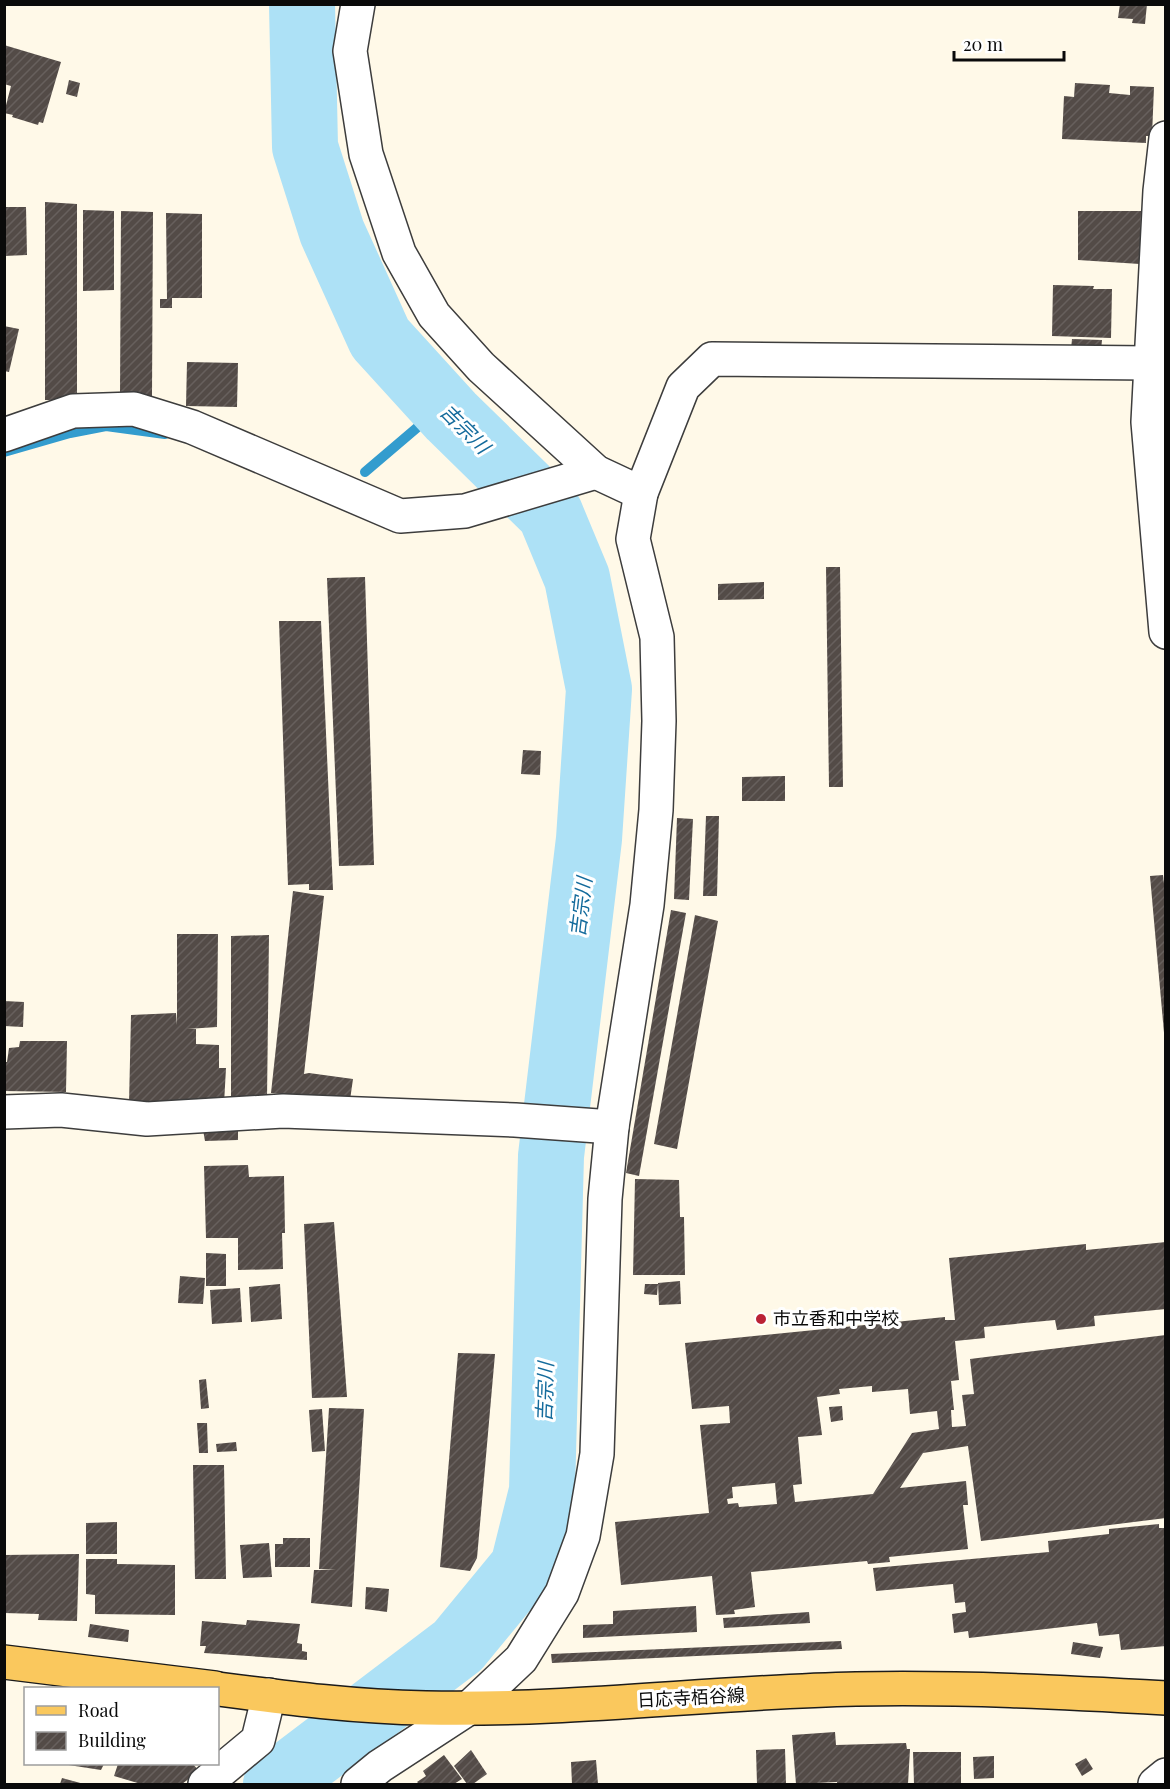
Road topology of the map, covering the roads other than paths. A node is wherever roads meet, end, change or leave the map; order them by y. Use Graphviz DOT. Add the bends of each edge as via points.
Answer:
graph roads {
  1 [pos="358,4"];
  2 [pos="1166,138"];
  3 [pos="1150,363"];
  4 [pos="4,435"];
  5 [pos="582,476"];
  6 [pos="641,493"];
  7 [pos="1166,632"];
  8 [pos="4,1112"];
  9 [pos="603,1127"];
  10 [pos="4,1662"];
  11 [pos="200,1687"];
  12 [pos="219,1689"];
  13 [pos="269,1695"];
  14 [pos="1166,1698"];
  15 [pos="469,1708"];
  16 [pos="1166,1775"];
  17 [pos="205,1785"];
  18 [pos="358,1785"];
  19 [pos="1155,1785"];
  1 -- 5 [label="street" via="350,51 366,154 399,253 434,315"];
  2 -- 3 [label="street"];
  3 -- 6 [label="street" via="712,359 683,387"];
  3 -- 7 [label="street" via="1148,422"];
  4 -- 5 [label="street" via="73,411 134,409 192,427 400,516 465,511"];
  5 -- 6 [label="street"];
  6 -- 9 [label="street" via="633,539 657,637 656,810 647,905"];
  8 -- 9 [label="street" via="61,1110 147,1119 283,1111"];
  9 -- 15 [label="street" via="605,1199 597,1454 583,1536 562,1593 537,1635 521,1659"];
  10 -- 11 [label="main road, 日応寺栢谷線"];
  12 -- 13 [label="main road, 日応寺栢谷線"];
  13 -- 15 [label="main road, 日応寺栢谷線" via="324,1702"];
  13 -- 17 [label="street" via="258,1740"];
  14 -- 15 [label="main road, 日応寺栢谷線" via="1026,1689 854,1689"];
  15 -- 18 [label="street" via="380,1766"];
  16 -- 19 [label="street"];
}
